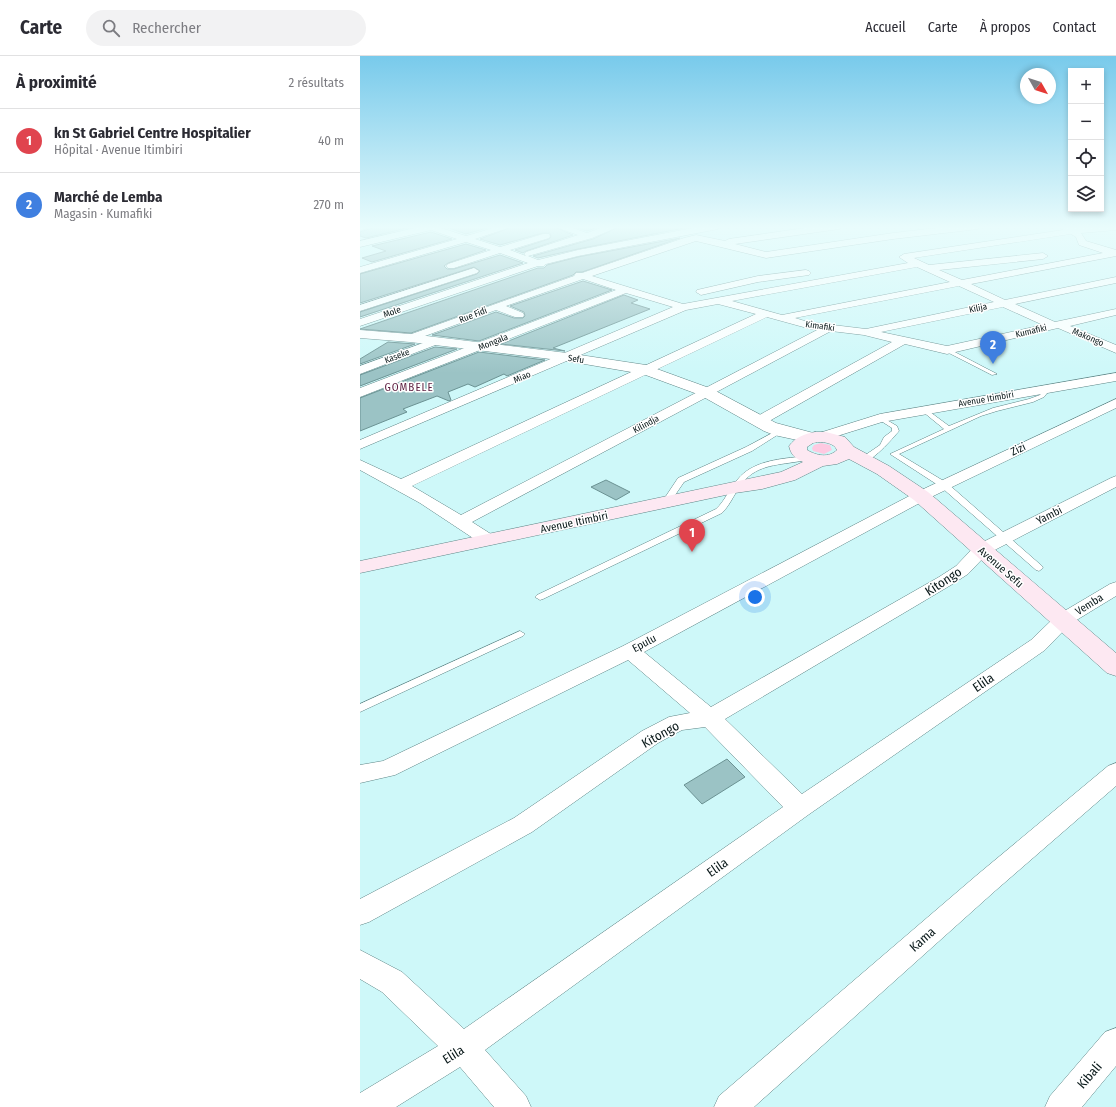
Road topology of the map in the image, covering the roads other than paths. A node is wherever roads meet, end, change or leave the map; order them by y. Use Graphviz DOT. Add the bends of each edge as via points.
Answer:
graph roads {
  1 [pos="462,275"];
  2 [pos="501,275"];
  3 [pos="578,275"];
  4 [pos="789,275"];
  5 [pos="857,275"];
  6 [pos="943,275"];
  7 [pos="997,275"];
  8 [pos="582,276"];
  9 [pos="1116,280"];
  10 [pos="959,282"];
  11 [pos="627,289"];
  12 [pos="715,300"];
  13 [pos="672,302"];
  14 [pos="1002,304"];
  15 [pos="496,306"];
  16 [pos="683,307"];
  17 [pos="360,308"];
  18 [pos="1116,312"];
  19 [pos="765,314"];
  20 [pos="518,315"];
  21 [pos="781,317"];
  22 [pos="360,323"];
  23 [pos="1056,325"];
  24 [pos="831,327"];
  25 [pos="864,332"];
  26 [pos="360,334"];
  27 [pos="410,338"];
  28 [pos="902,341"];
  29 [pos="435,342"];
  30 [pos="480,347"];
  31 [pos="1116,349"];
  32 [pos="947,350"];
  33 [pos="567,358"];
  34 [pos="360,370"];
  35 [pos="646,370"];
  36 [pos="994,374"];
  37 [pos="1116,377"];
  38 [pos="1048,388"];
  39 [pos="706,392"];
  40 [pos="360,394"];
  41 [pos="1116,403"];
  42 [pos="924,410"];
  43 [pos="880,418"];
  44 [pos="759,421"];
  45 [pos="857,426"];
  46 [pos="947,428"];
  47 [pos="780,431"];
  48 [pos="360,445"];
  49 [pos="806,446"];
  50 [pos="844,446"];
  51 [pos="825,460"];
  52 [pos="864,460"];
  53 [pos="360,464"];
  54 [pos="883,470"];
  55 [pos="788,476"];
  56 [pos="1116,481"];
  57 [pos="401,485"];
  58 [pos="944,485"];
  59 [pos="735,487"];
  60 [pos="921,496"];
  61 [pos="666,502"];
  62 [pos="461,521"];
  63 [pos="1004,539"];
  64 [pos="488,540"];
  65 [pos="981,550"];
  66 [pos="360,567"];
  67 [pos="1039,568"];
  68 [pos="1116,588"];
  69 [pos="540,597"];
  70 [pos="1063,620"];
  71 [pos="520,634"];
  72 [pos="630,651"];
  73 [pos="1116,667"];
  74 [pos="360,708"];
  75 [pos="710,718"];
  76 [pos="1116,772"];
  77 [pos="360,774"];
  78 [pos="800,808"];
  79 [pos="360,912"];
  80 [pos="360,964"];
  81 [pos="1116,1043"];
  82 [pos="463,1048"];
  83 [pos="367,1107"];
  84 [pos="515,1107"];
  85 [pos="730,1107"];
  86 [pos="1061,1107"];
  1 -- 17 [label="street"];
  2 -- 22 [label="street, Mole"];
  3 -- 8 [label="street"];
  4 -- 13 [label="street" via="727,285"];
  5 -- 12 [label="street, Miao"];
  6 -- 10 [label="street, Makongo"];
  7 -- 10 [label="street"];
  8 -- 11 [label="street"];
  8 -- 15 [label="street, Rue Fidi"];
  9 -- 14 [label="street, Kilija"];
  10 -- 14 [label="street, Makongo"];
  10 -- 21 [label="street"];
  11 -- 13 [label="street"];
  11 -- 30 [label="street, Mongala"];
  12 -- 16 [label="street, Miao"];
  12 -- 19 [label="street, Kimafiki"];
  13 -- 16 [label="street"];
  14 -- 23 [label="street, Makongo"];
  14 -- 25 [label="street, Kilija"];
  15 -- 20 [label="street"];
  15 -- 27 [label="street, Rue Fidi"];
  16 -- 33 [label="street, Miao"];
  18 -- 23 [label="street, Kumafiki"];
  19 -- 21 [label="street, Kimafiki"];
  19 -- 35 [label="street"];
  21 -- 24 [label="street, Kimafiki" via="807,325"];
  23 -- 31 [label="street, Makongo"];
  23 -- 32 [label="street, Kumafiki"];
  24 -- 25 [label="street, Kimafiki"];
  24 -- 39 [label="street, Kilindja"];
  25 -- 28 [label="street, Kimafiki"];
  26 -- 27 [label="street, Sefu"];
  27 -- 29 [label="street, Sefu"];
  28 -- 32 [label="street, Kimafiki"];
  28 -- 44 [label="street"];
  29 -- 30 [label="street, Sefu"];
  29 -- 34 [label="street, Kaseke"];
  30 -- 33 [label="street, Sefu"];
  30 -- 40 [label="street, Mongala"];
  32 -- 36 [label="lane"];
  33 -- 35 [label="street, Sefu"];
  33 -- 48 [label="street, Miao"];
  35 -- 39 [label="street, Sefu"];
  35 -- 57 [label="street"];
  37 -- 38 [label="street, Avenue Itimbiri"];
  38 -- 42 [label="street, Avenue Itimbiri"];
  38 -- 46 [label="lane" via="1042,396 1031,401 995,409"];
  39 -- 44 [label="street, Sefu"];
  39 -- 62 [label="street, Kilindja"];
  41 -- 58 [label="street, Zizi"];
  42 -- 43 [label="street, Avenue Itimbiri"];
  42 -- 46 [label="lane"];
  43 -- 45 [label="street, Avenue Itimbiri"];
  43 -- 52 [label="lane" via="895,427 896,431 883,446"];
  44 -- 47 [label="street, Sefu"];
  45 -- 49 [label="street, Avenue Itimbiri"];
  45 -- 50 [label="street"];
  46 -- 58 [label="lane" via="894,454"];
  47 -- 49 [label="street, Sefu"];
  47 -- 61 [label="lane" via="750,449 681,480"];
  49 -- 50 [label="main road, Avenue Sefu" via="835,439"];
  49 -- 51 [label="main road" via="809,458"];
  49 -- 55 [label="main road"];
  49 -- 59 [label="lane" via="747,472"];
  50 -- 51 [label="main road, Avenue Itimbiri" via="841,457"];
  50 -- 52 [label="main road, Avenue Sefu"];
  51 -- 54 [label="main road"];
  51 -- 55 [label="main road, Avenue Itimbiri"];
  52 -- 54 [label="main road, Avenue Sefu"];
  53 -- 57 [label="street"];
  54 -- 60 [label="main road, Avenue Sefu"];
  55 -- 59 [label="main road, Avenue Itimbiri"];
  56 -- 63 [label="street, Yambi"];
  57 -- 62 [label="street"];
  58 -- 60 [label="street, Zizi"];
  58 -- 63 [label="lane"];
  59 -- 61 [label="main road, Avenue Itimbiri"];
  59 -- 69 [label="lane" via="727,504 719,512"];
  60 -- 65 [label="main road, Avenue Sefu"];
  60 -- 72 [label="street, Epulu"];
  61 -- 64 [label="main road, Avenue Itimbiri"];
  62 -- 64 [label="street"];
  63 -- 65 [label="street, Yambi"];
  63 -- 67 [label="lane"];
  64 -- 66 [label="main road, Avenue Itimbiri"];
  65 -- 70 [label="main road, Avenue Sefu"];
  65 -- 75 [label="street, Kitongo" via="962,570 945,581"];
  68 -- 70 [label="street, Vemba"];
  70 -- 73 [label="main road, Avenue Sefu"];
  70 -- 78 [label="street, Elila" via="1038,645"];
  71 -- 74 [label="lane"];
  72 -- 75 [label="street"];
  72 -- 77 [label="street, Epulu" via="387,769"];
  75 -- 78 [label="street"];
  75 -- 79 [label="street, Kitongo" via="677,723 650,737 523,825"];
  76 -- 85 [label="street, Kama"];
  78 -- 82 [label="street, Elila"];
  80 -- 82 [label="street" via="392,982"];
  81 -- 86 [label="street, Kibali"];
  82 -- 83 [label="street, Elila"];
  82 -- 84 [label="street"];
}
